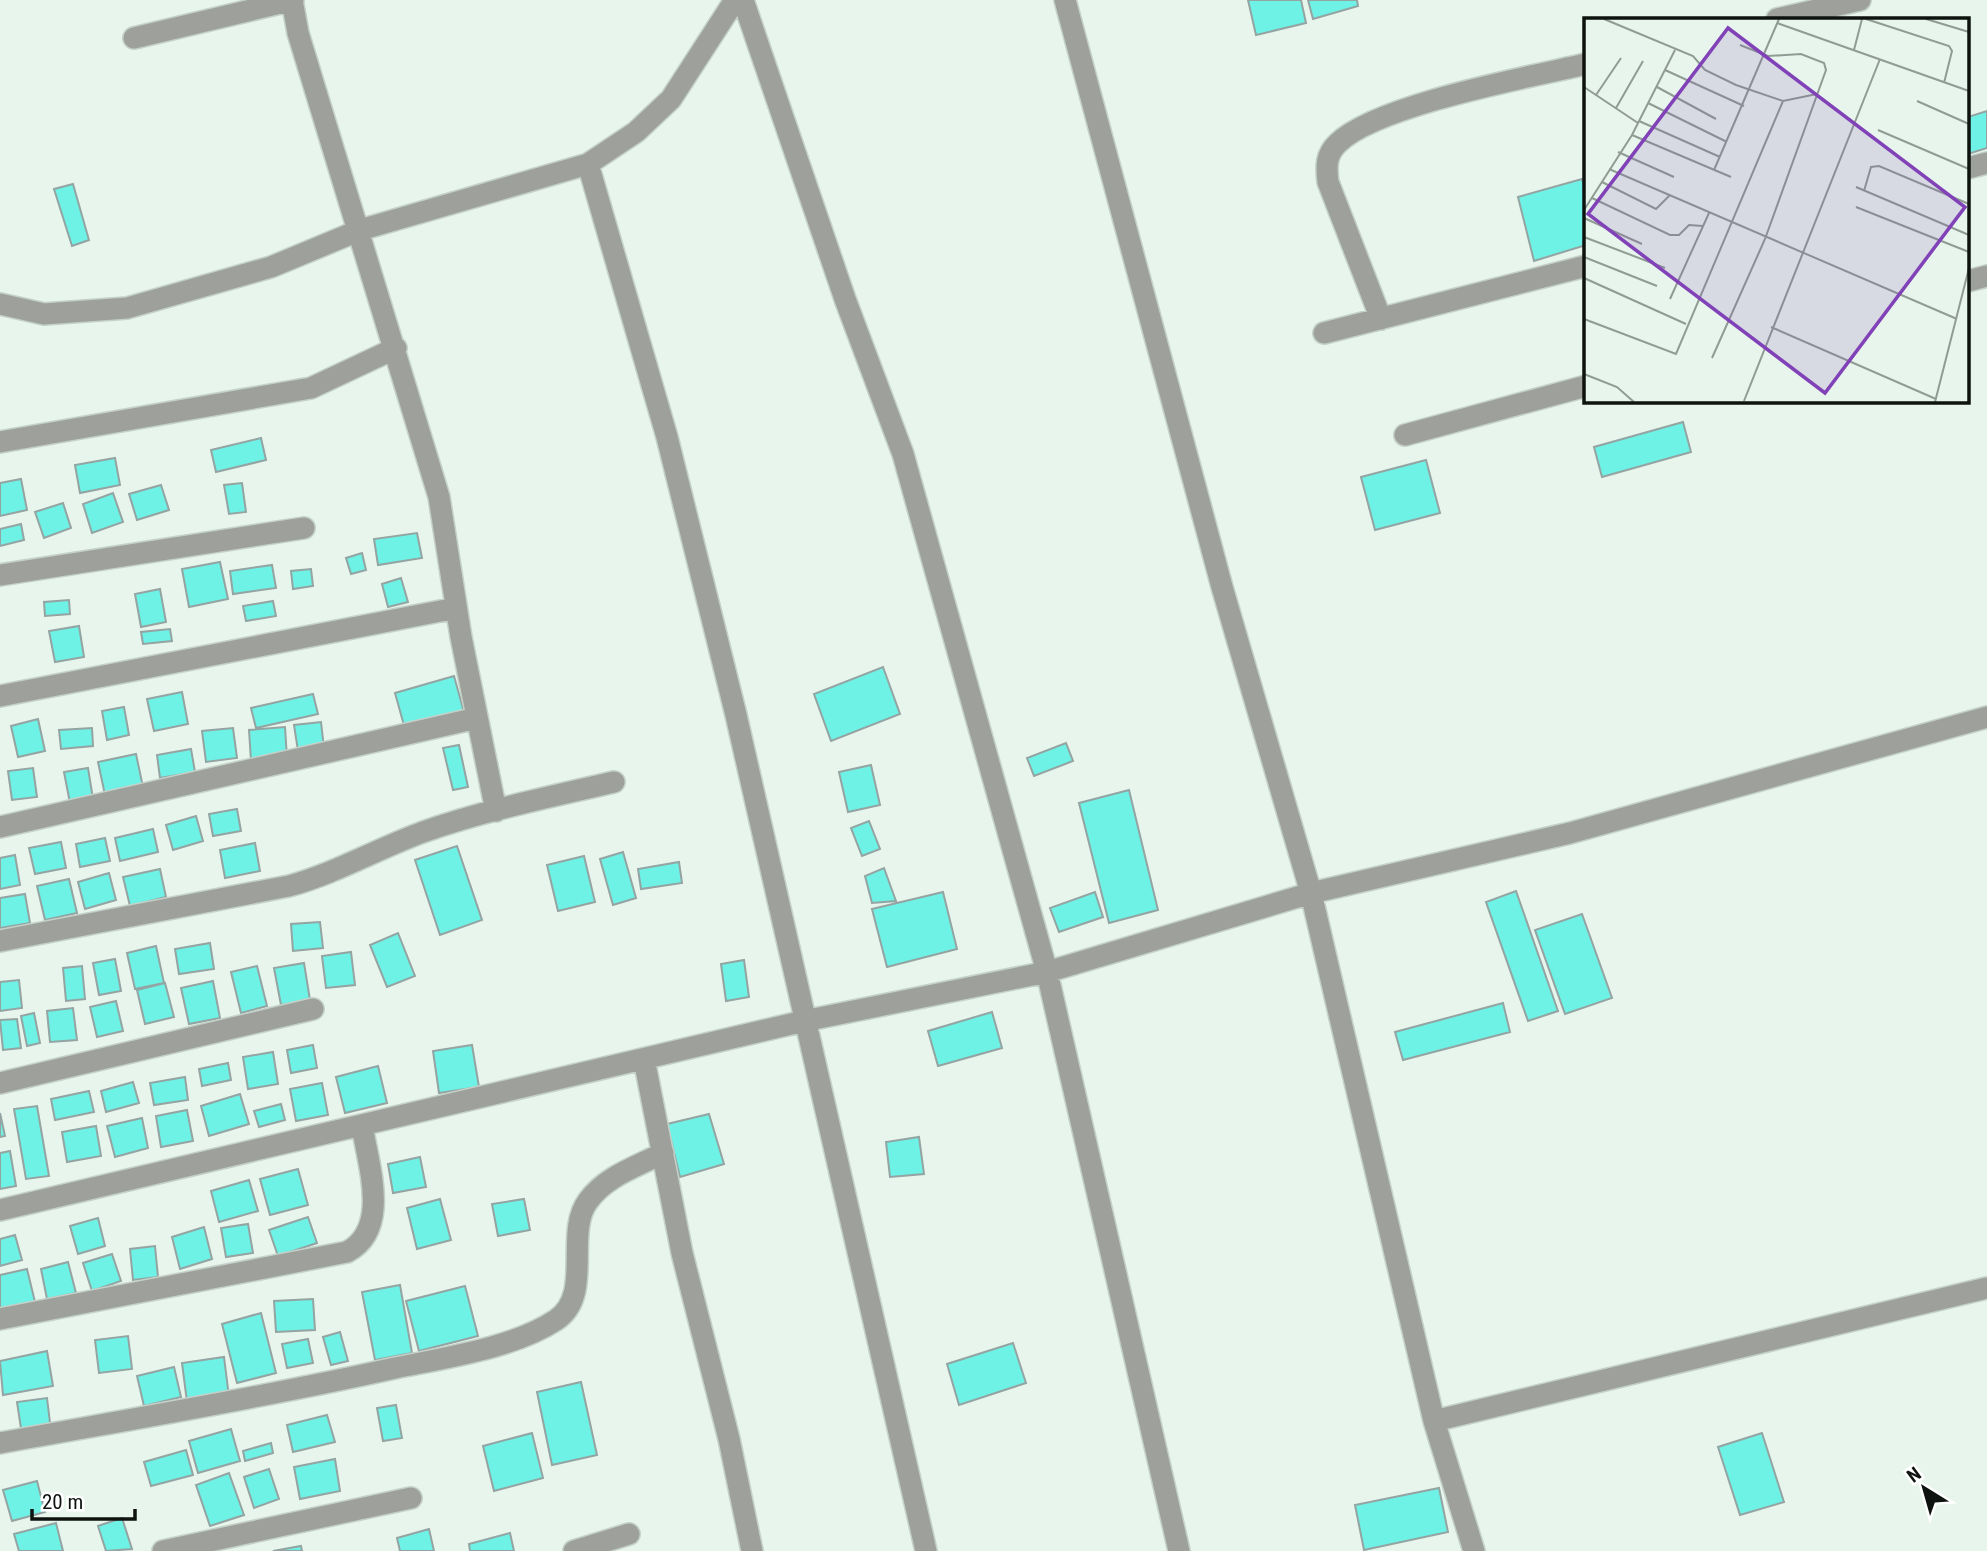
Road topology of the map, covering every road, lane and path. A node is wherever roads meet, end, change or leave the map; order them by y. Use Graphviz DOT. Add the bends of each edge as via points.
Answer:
graph roads {
  1 [pos="292,0"];
  2 [pos="735,0"];
  3 [pos="743,0"];
  4 [pos="1065,0"];
  5 [pos="1860,0"];
  6 [pos="1781,18"];
  7 [pos="134,38"];
  8 [pos="1584,64"];
  9 [pos="1987,163"];
  10 [pos="588,164"];
  11 [pos="1969,168"];
  12 [pos="360,230"];
  13 [pos="1584,267"];
  14 [pos="1987,276"];
  15 [pos="1969,281"];
  16 [pos="0,304"];
  17 [pos="1381,319"];
  18 [pos="1324,333"];
  19 [pos="396,348"];
  20 [pos="1584,387"];
  21 [pos="1405,435"];
  22 [pos="0,442"];
  23 [pos="304,528"];
  24 [pos="0,575"];
  25 [pos="456,608"];
  26 [pos="0,696"];
  27 [pos="1987,717"];
  28 [pos="477,718"];
  29 [pos="614,782"];
  30 [pos="496,811"];
  31 [pos="0,827"];
  32 [pos="1311,893"];
  33 [pos="0,941"];
  34 [pos="1047,972"];
  35 [pos="313,1009"];
  36 [pos="804,1021"];
  37 [pos="645,1059"];
  38 [pos="0,1083"];
  39 [pos="362,1125"];
  40 [pos="663,1153"];
  41 [pos="0,1210"];
  42 [pos="1987,1288"];
  43 [pos="0,1319"];
  44 [pos="1434,1421"];
  45 [pos="0,1443"];
  46 [pos="411,1498"];
  47 [pos="628,1534"];
  48 [pos="163,1551"];
  49 [pos="574,1551"];
  50 [pos="752,1551"];
  51 [pos="926,1551"];
  52 [pos="1179,1551"];
  53 [pos="1474,1551"];
  1 -- 7 [label="street"];
  1 -- 12 [label="street" via="298,33"];
  2 -- 10 [label="street" via="671,99 636,132"];
  3 -- 34 [label="street" via="903,454"];
  4 -- 32 [label="street" via="1222,587"];
  5 -- 6 [label="street"];
  8 -- 17 [label="street" via="1409,108 1361,126 1337,144 1325,162 1328,182"];
  9 -- 11 [label="street"];
  10 -- 12 [label="street"];
  10 -- 36 [label="street" via="667,437 736,715"];
  12 -- 16 [label="street" via="271,267 127,307 44,314"];
  12 -- 19 [label="street"];
  13 -- 17 [label="street"];
  14 -- 15 [label="street"];
  17 -- 18 [label="street"];
  19 -- 22 [label="street" via="311,388"];
  19 -- 25 [label="street" via="439,497"];
  20 -- 21 [label="street"];
  23 -- 24 [label="street"];
  25 -- 26 [label="street"];
  25 -- 28 [label="street"];
  27 -- 32 [label="street" via="1570,833"];
  28 -- 30 [label="street"];
  28 -- 31 [label="street"];
  29 -- 30 [label="street"];
  30 -- 33 [label="street" via="424,832 321,877 289,886"];
  32 -- 34 [label="street"];
  32 -- 44 [label="street"];
  34 -- 36 [label="street"];
  34 -- 52 [label="street"];
  35 -- 38 [label="street"];
  36 -- 37 [label="street"];
  36 -- 51 [label="street"];
  37 -- 39 [label="street"];
  37 -- 40 [label="street"];
  39 -- 41 [label="street"];
  39 -- 43 [label="street" via="373,1224 360,1245 347,1252"];
  40 -- 45 [label="street" via="606,1181 586,1203 574,1296 558,1319 522,1335 462,1354 293,1391"];
  40 -- 50 [label="street"];
  42 -- 44 [label="street"];
  44 -- 53 [label="street"];
  46 -- 48 [label="street"];
  47 -- 49 [label="street"];
}
